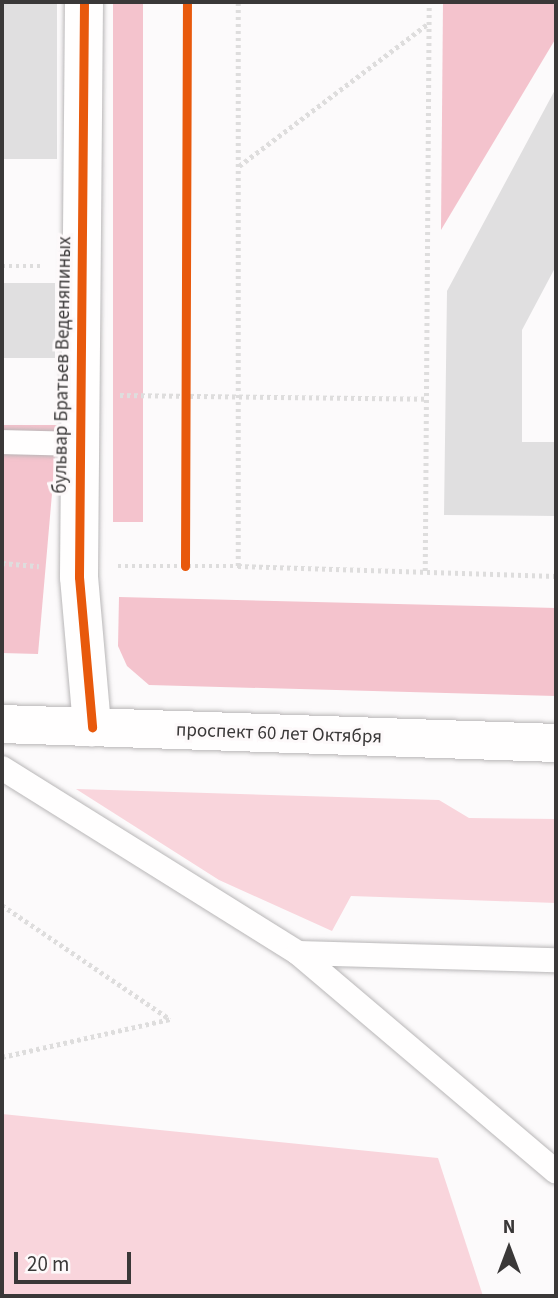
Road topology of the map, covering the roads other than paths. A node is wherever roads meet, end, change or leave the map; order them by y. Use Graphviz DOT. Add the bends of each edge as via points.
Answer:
graph roads {
  1 [pos="84,2"];
  2 [pos="2,442"];
  3 [pos="80,444"];
  4 [pos="2,724"];
  5 [pos="92,727"];
  6 [pos="556,743"];
  7 [pos="2,768"];
  8 [pos="298,953"];
  9 [pos="556,960"];
  10 [pos="556,1172"];
  1 -- 3 [label="street, бульвар Братьев Веденяпиных"];
  2 -- 3 [label="lane"];
  3 -- 5 [label="street, бульвар Братьев Веденяпиных" via="79,566"];
  4 -- 5 [label="street, проспект 60 лет Октября"];
  5 -- 6 [label="street, проспект 60 лет Октября"];
  7 -- 8 [label="lane"];
  8 -- 9 [label="lane"];
  8 -- 10 [label="lane"];
}
